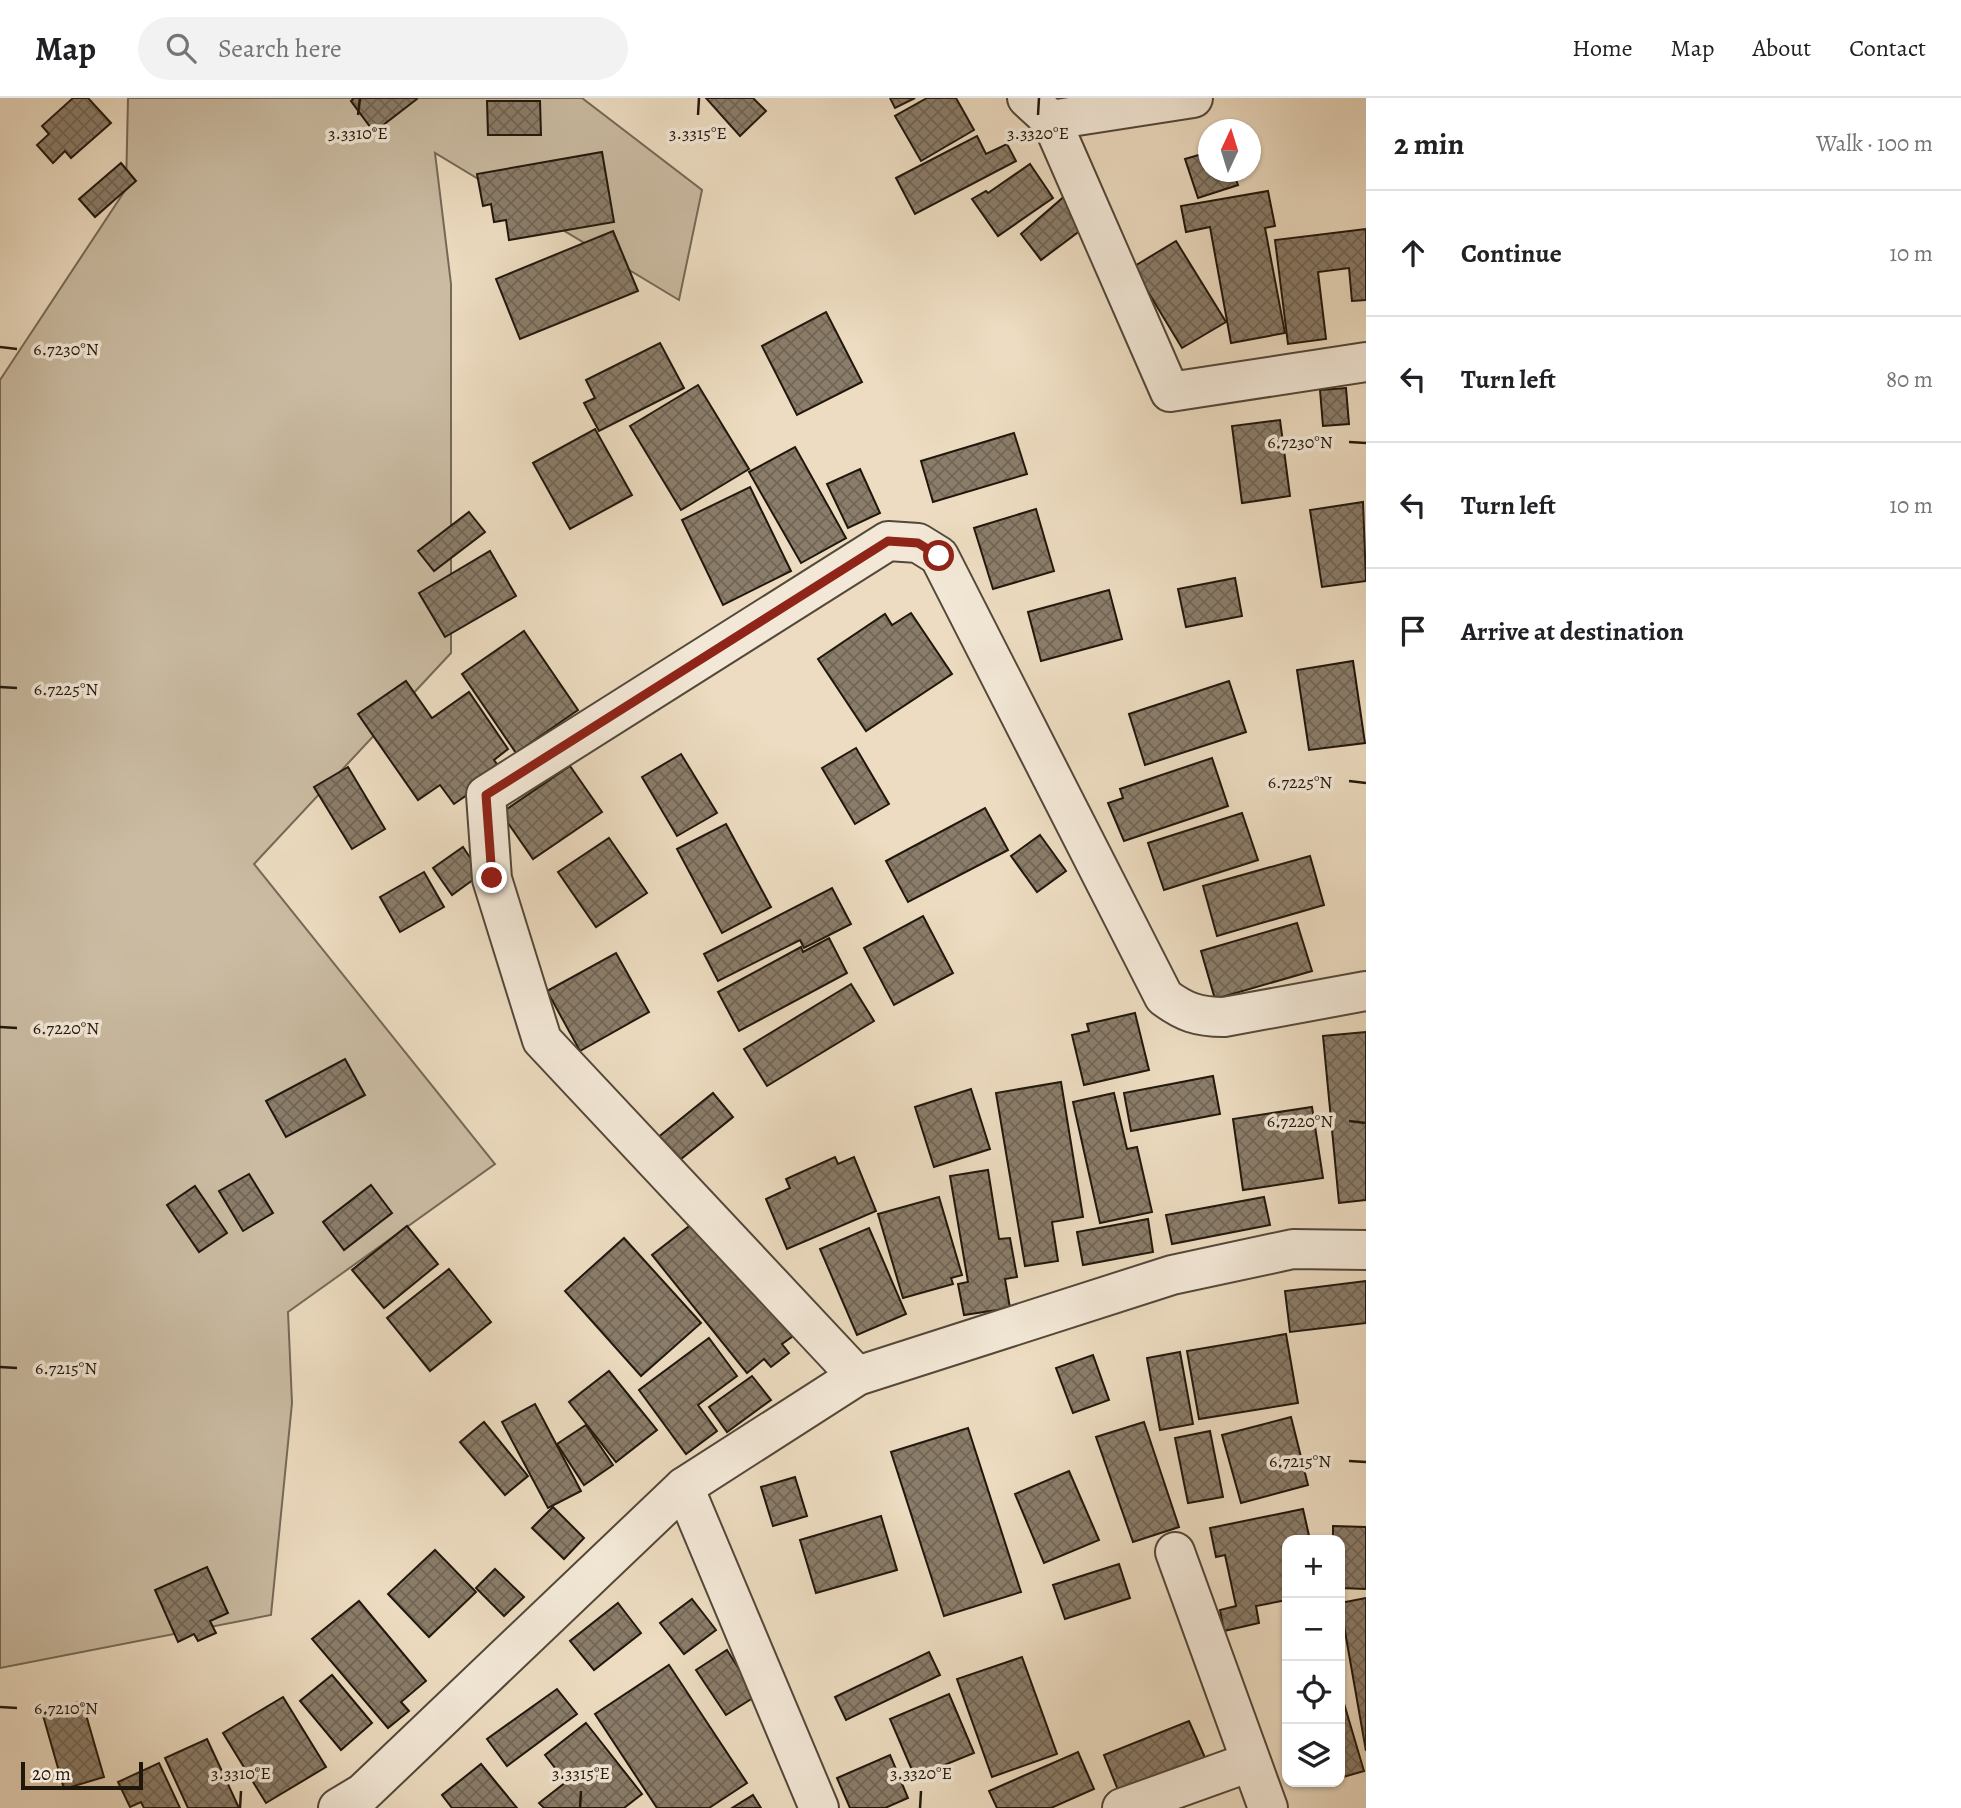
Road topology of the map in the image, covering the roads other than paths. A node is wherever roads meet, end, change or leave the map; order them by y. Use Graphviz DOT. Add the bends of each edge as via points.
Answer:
graph roads {
  1 [pos="1193,98"];
  2 [pos="1039,109"];
  3 [pos="1366,362"];
  4 [pos="1366,991"];
  5 [pos="1366,1250"];
  6 [pos="857,1376"];
  7 [pos="684,1487"];
  8 [pos="1175,1552"];
  9 [pos="1250,1762"];
  10 [pos="357,1803"];
  11 [pos="819,1808"];
  12 [pos="1122,1808"];
  13 [pos="1268,1808"];
  1 -- 2 [label="street"];
  2 -- 3 [label="street" via="1170,393"];
  4 -- 6 [label="street" via="1224,1017 1200,1017 1164,997 939,556 918,543 888,541 486,795 492,878 542,1040"];
  5 -- 6 [label="street" via="1293,1249 1172,1275"];
  6 -- 7 [label="street"];
  7 -- 10 [label="street"];
  7 -- 11 [label="street"];
  8 -- 9 [label="street"];
  9 -- 12 [label="street"];
  9 -- 13 [label="street"];
}
